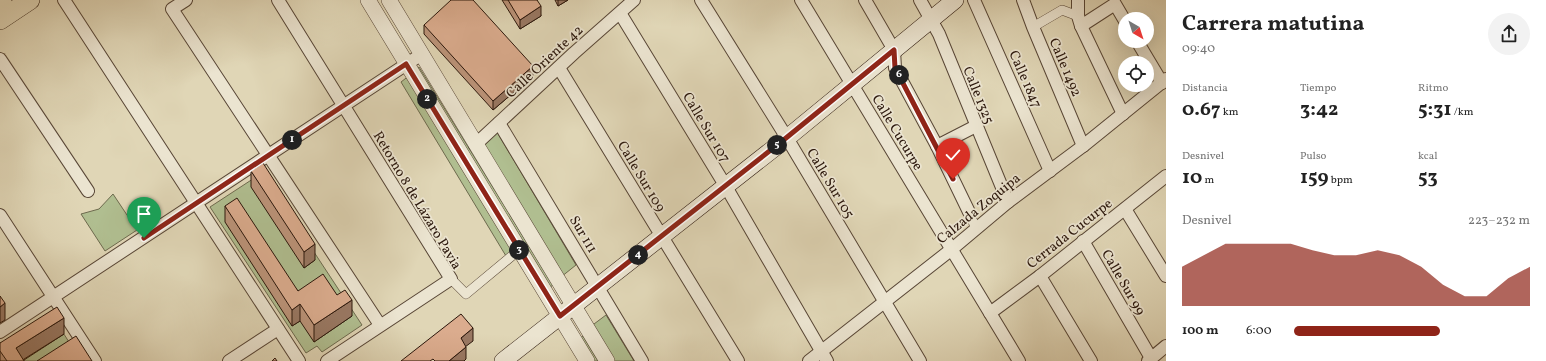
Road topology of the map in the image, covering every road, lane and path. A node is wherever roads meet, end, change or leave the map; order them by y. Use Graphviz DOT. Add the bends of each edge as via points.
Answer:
graph roads {
  1 [pos="30,0"];
  2 [pos="64,0"];
  3 [pos="186,0"];
  4 [pos="278,0"];
  5 [pos="368,0"];
  6 [pos="389,0"];
  7 [pos="634,0"];
  8 [pos="701,0"];
  9 [pos="801,0"];
  10 [pos="865,0"];
  11 [pos="920,0"];
  12 [pos="955,0"];
  13 [pos="974,0"];
  14 [pos="1023,0"];
  15 [pos="1078,0"];
  16 [pos="1116,2"];
  17 [pos="1120,12"];
  18 [pos="620,13"];
  19 [pos="0,20"];
  20 [pos="931,20"];
  21 [pos="1079,21"];
  22 [pos="1033,27"];
  23 [pos="1142,48"];
  24 [pos="894,50"];
  25 [pos="422,54"];
  26 [pos="0,59"];
  27 [pos="406,64"];
  28 [pos="559,68"];
  29 [pos="1164,81"];
  30 [pos="852,84"];
  31 [pos="344,105"];
  32 [pos="1123,114"];
  33 [pos="499,123"];
  34 [pos="976,126"];
  35 [pos="786,138"];
  36 [pos="475,145"];
  37 [pos="937,146"];
  38 [pos="1084,146"];
  39 [pos="269,155"];
  40 [pos="1050,171"];
  41 [pos="1166,176"];
  42 [pos="725,186"];
  43 [pos="88,191"];
  44 [pos="1008,202"];
  45 [pos="196,203"];
  46 [pos="1125,208"];
  47 [pos="969,212"];
  48 [pos="0,215"];
  49 [pos="976,229"];
  50 [pos="661,236"];
  51 [pos="1083,241"];
  52 [pos="952,249"];
  53 [pos="519,250"];
  54 [pos="1040,276"];
  55 [pos="1166,276"];
  56 [pos="451,279"];
  57 [pos="598,287"];
  58 [pos="54,297"];
  59 [pos="885,302"];
  60 [pos="573,305"];
  61 [pos="990,313"];
  62 [pos="560,316"];
  63 [pos="380,325"];
  64 [pos="278,329"];
  65 [pos="0,332"];
  66 [pos="1166,346"];
  67 [pos="824,356"];
  68 [pos="1149,360"];
  69 [pos="95,361"];
  70 [pos="229,361"];
  71 [pos="299,361"];
  72 [pos="327,361"];
  73 [pos="503,361"];
  74 [pos="587,361"];
  75 [pos="607,361"];
  76 [pos="642,361"];
  77 [pos="738,361"];
  78 [pos="809,361"];
  79 [pos="920,361"];
  80 [pos="1019,361"];
  81 [pos="1091,361"];
  1 -- 19 [label="main road"];
  2 -- 45 [label="street"];
  3 -- 39 [label="street" via="172,9"];
  4 -- 31 [label="street, Retorno 8 de Lázaro Pavia"];
  5 -- 27 [label="street"];
  6 -- 25 [label="street"];
  7 -- 18 [label="street, Calle Oriente 42"];
  8 -- 35 [label="street, Calle Sur 105"];
  9 -- 30 [label="street, Calle Cucurpe"];
  10 -- 24 [label="street"];
  11 -- 20 [label="street, Calle 1325"];
  12 -- 20 [label="main road"];
  13 -- 40 [label="street, Calle 1847"];
  14 -- 22 [label="street, Calle 1492"];
  15 -- 21 [label="street"];
  16 -- 17 [label="street"];
  16 -- 21 [label="street"];
  18 -- 28 [label="street, Calle Oriente 42"];
  18 -- 42 [label="street, Calle Sur 107"];
  20 -- 24 [label="main road"];
  20 -- 34 [label="street, Calle 1325"];
  21 -- 22 [label="street" via="1062,10"];
  21 -- 32 [label="street"];
  22 -- 38 [label="street, Calle 1492"];
  23 -- 29 [label="street"];
  24 -- 30 [label="main road"];
  24 -- 37 [label="street" via="895,68"];
  25 -- 27 [label="street"];
  25 -- 36 [label="street"];
  26 -- 43 [label="street"];
  27 -- 31 [label="street"];
  27 -- 53 [label="street"];
  28 -- 33 [label="street, Calle Oriente 42"];
  28 -- 50 [label="street, Calle Sur 109"];
  29 -- 32 [label="street, Calzada Zoquipa"];
  30 -- 35 [label="main road"];
  30 -- 52 [label="street, Calle Cucurpe"];
  31 -- 39 [label="street"];
  31 -- 56 [label="street, Retorno 8 de Lázaro Pavia"];
  32 -- 38 [label="street, Calzada Zoquipa"];
  33 -- 36 [label="street, Calle Oriente 42"];
  33 -- 57 [label="street, Sur 111"];
  34 -- 37 [label="street"];
  34 -- 44 [label="street, Calle 1325"];
  35 -- 42 [label="main road"];
  35 -- 59 [label="street, Calle Sur 105"];
  36 -- 60 [label="street"];
  37 -- 47 [label="street"];
  38 -- 40 [label="street, Calzada Zoquipa"];
  39 -- 45 [label="street"];
  39 -- 63 [label="street"];
  40 -- 44 [label="street, Calzada Zoquipa"];
  41 -- 46 [label="street, Cerrada Cucurpe"];
  42 -- 50 [label="main road"];
  42 -- 67 [label="street, Calle Sur 107"];
  44 -- 49 [label="street, Calzada Zoquipa"];
  45 -- 58 [label="street"];
  45 -- 64 [label="street"];
  46 -- 51 [label="street, Cerrada Cucurpe"];
  46 -- 55 [label="street"];
  47 -- 49 [label="street"];
  48 -- 58 [label="street"];
  49 -- 52 [label="street, Calzada Zoquipa"];
  50 -- 57 [label="main road"];
  50 -- 77 [label="street, Calle Sur 109"];
  51 -- 54 [label="street, Cerrada Cucurpe"];
  51 -- 68 [label="street, Calle Sur 99"];
  52 -- 59 [label="street, Calzada Zoquipa"];
  52 -- 61 [label="street, Calle Cucurpe"];
  53 -- 56 [label="street" via="466,294"];
  53 -- 62 [label="street"];
  54 -- 61 [label="street, Cerrada Cucurpe"];
  54 -- 81 [label="street"];
  56 -- 63 [label="street, Retorno 8 de Lázaro Pavia"];
  57 -- 60 [label="main road"];
  57 -- 76 [label="street, Sur 111"];
  58 -- 65 [label="street"];
  58 -- 69 [label="street"];
  59 -- 67 [label="street, Calzada Zoquipa"];
  59 -- 79 [label="street, Calle Sur 105"];
  60 -- 62 [label="main road"];
  60 -- 75 [label="street"];
  61 -- 80 [label="street, Calle Cucurpe"];
  62 -- 73 [label="main road"];
  62 -- 74 [label="street"];
  63 -- 72 [label="street, Retorno 8 de Lázaro Pavia"];
  64 -- 70 [label="street"];
  64 -- 71 [label="street"];
  66 -- 68 [label="street"];
  67 -- 78 [label="street, Calzada Zoquipa"];
}
